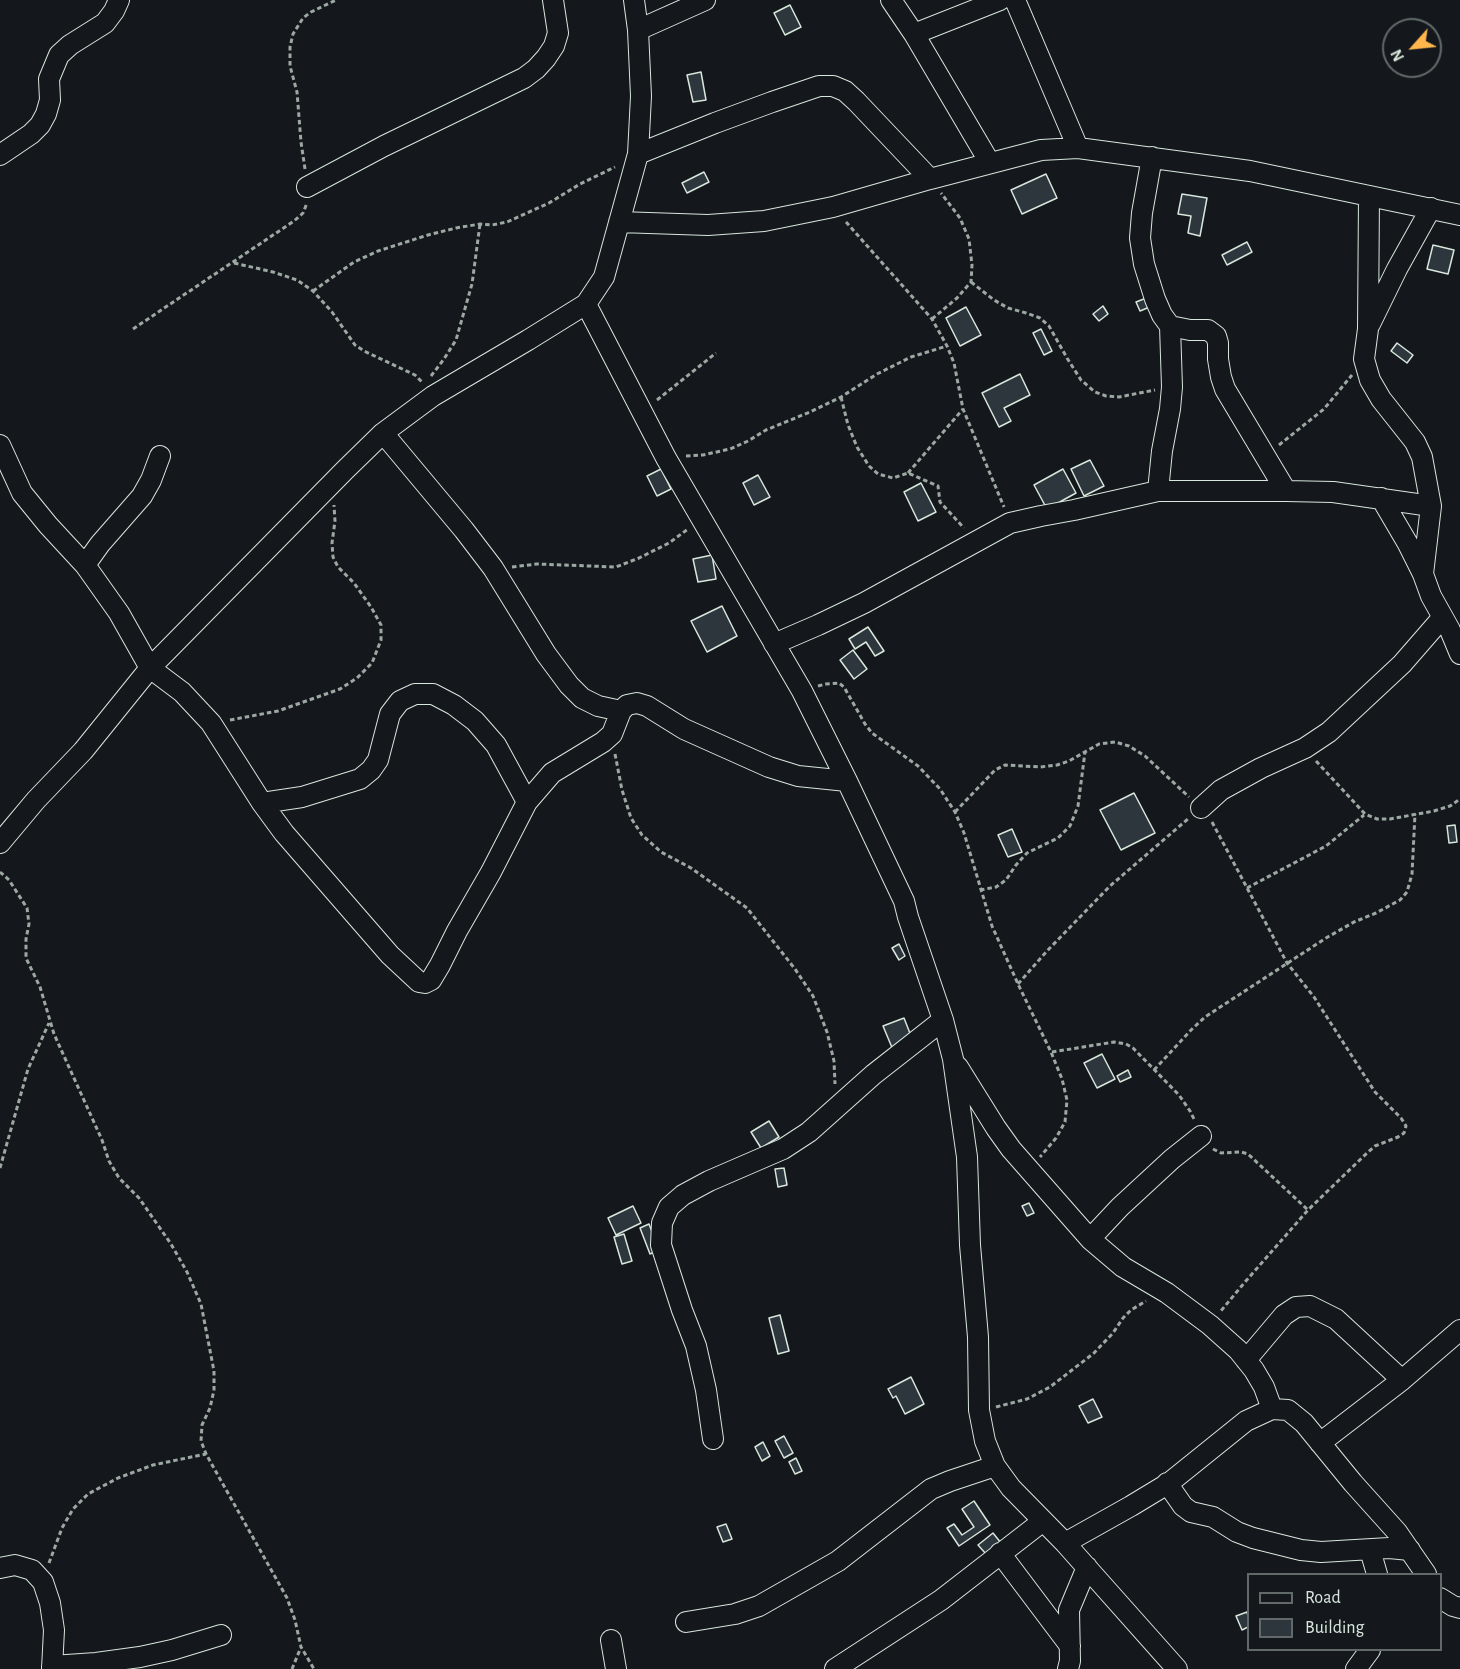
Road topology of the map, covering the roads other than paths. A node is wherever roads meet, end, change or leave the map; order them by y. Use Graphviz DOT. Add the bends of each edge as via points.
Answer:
graph roads {
  1 [pos="119,0"];
  2 [pos="553,0"];
  3 [pos="634,0"];
  4 [pos="705,0"];
  5 [pos="891,0"];
  6 [pos="1000,0"];
  7 [pos="1015,0"];
  8 [pos="638,30"];
  9 [pos="914,34"];
  10 [pos="1078,148"];
  11 [pos="638,154"];
  12 [pos="0,155"];
  13 [pos="1152,157"];
  14 [pos="990,163"];
  15 [pos="930,179"];
  16 [pos="307,187"];
  17 [pos="1369,196"];
  18 [pos="1431,208"];
  19 [pos="1460,215"];
  20 [pos="619,222"];
  21 [pos="586,304"];
  22 [pos="1170,326"];
  23 [pos="1368,329"];
  24 [pos="383,433"];
  25 [pos="0,445"];
  26 [pos="160,456"];
  27 [pos="1286,490"];
  28 [pos="1158,491"];
  29 [pos="1381,498"];
  30 [pos="1431,506"];
  31 [pos="85,565"];
  32 [pos="1423,574"];
  33 [pos="1451,627"];
  34 [pos="774,644"];
  35 [pos="1460,654"];
  36 [pos="150,668"];
  37 [pos="621,711"];
  38 [pos="847,781"];
  39 [pos="527,802"];
  40 [pos="262,804"];
  41 [pos="1201,808"];
  42 [pos="0,843"];
  43 [pos="943,1020"];
  44 [pos="953,1059"];
  45 [pos="1202,1136"];
  46 [pos="1090,1239"];
  47 [pos="1460,1330"];
  48 [pos="1245,1360"];
  49 [pos="1402,1380"];
  50 [pos="1272,1409"];
  51 [pos="713,1439"];
  52 [pos="1320,1443"];
  53 [pos="995,1466"];
  54 [pos="1167,1483"];
  55 [pos="1042,1521"];
  56 [pos="1065,1543"];
  57 [pos="1370,1550"];
  58 [pos="1410,1550"];
  59 [pos="1000,1553"];
  60 [pos="0,1568"];
  61 [pos="1087,1568"];
  62 [pos="1376,1573"];
  63 [pos="1425,1573"];
  64 [pos="1442,1599"];
  65 [pos="1460,1608"];
  66 [pos="686,1622"];
  67 [pos="221,1635"];
  68 [pos="611,1640"];
  69 [pos="1070,1646"];
  70 [pos="1369,1651"];
  71 [pos="52,1667"];
  72 [pos="837,1668"];
  73 [pos="616,1669"];
  74 [pos="1068,1669"];
  75 [pos="1177,1669"];
  76 [pos="1356,1669"];
  1 -- 12 [label="street" via="105,23 59,54 49,79 50,100 43,120 31,134"];
  2 -- 16 [label="street" via="558,33 554,46 536,69"];
  3 -- 8 [label="street"];
  4 -- 8 [label="street"];
  5 -- 9 [label="street"];
  6 -- 9 [label="street"];
  7 -- 10 [label="street"];
  8 -- 11 [label="street"];
  9 -- 14 [label="street"];
  10 -- 13 [label="street"];
  10 -- 14 [label="street" via="1041,150"];
  11 -- 15 [label="street" via="772,102 819,86 833,86 856,101"];
  11 -- 20 [label="street"];
  13 -- 17 [label="street" via="1250,171"];
  13 -- 22 [label="street" via="1140,238 1155,299"];
  14 -- 15 [label="street"];
  15 -- 20 [label="street" via="833,207 764,221 708,225"];
  17 -- 18 [label="street"];
  17 -- 23 [label="street"];
  18 -- 19 [label="street"];
  18 -- 23 [label="street"];
  20 -- 21 [label="street" via="604,278"];
  21 -- 24 [label="street" via="528,340 428,390"];
  21 -- 34 [label="street" via="666,458"];
  22 -- 27 [label="street" via="1208,330 1216,336 1225,389"];
  22 -- 28 [label="street" via="1172,387"];
  23 -- 30 [label="street" via="1364,359 1370,380 1415,442 1422,457"];
  24 -- 36 [label="street"];
  24 -- 37 [label="street" via="464,530 569,685 582,698"];
  25 -- 31 [label="street" via="22,493"];
  26 -- 31 [label="street" via="142,496"];
  27 -- 28 [label="street"];
  27 -- 29 [label="street"];
  28 -- 34 [label="street" via="1011,523 864,603"];
  29 -- 30 [label="street"];
  29 -- 32 [label="street"];
  30 -- 32 [label="street"];
  31 -- 36 [label="street" via="119,613"];
  32 -- 33 [label="street"];
  33 -- 35 [label="street"];
  33 -- 41 [label="street" via="1402,664 1329,732 1221,790"];
  34 -- 38 [label="street"];
  36 -- 40 [label="street" via="182,692 211,723"];
  36 -- 42 [label="street"];
  37 -- 38 [label="street" via="637,703 769,767 798,776"];
  37 -- 39 [label="street" via="612,734 552,773"];
  38 -- 43 [label="street" via="904,901"];
  39 -- 40 [label="street" via="496,745 475,722 433,694 415,694 400,701 390,714 378,760 360,779 302,797"];
  39 -- 40 [label="street" via="440,965 425,983 390,955"];
  43 -- 44 [label="street"];
  43 -- 51 [label="street" via="809,1132 783,1149 709,1181 669,1207 662,1223 661,1245 696,1346"];
  44 -- 46 [label="street" via="996,1128"];
  44 -- 53 [label="street" via="967,1157 979,1410"];
  45 -- 46 [label="street" via="1158,1172"];
  46 -- 48 [label="street" via="1123,1267 1210,1325"];
  47 -- 49 [label="street"];
  48 -- 49 [label="street" via="1284,1315 1296,1307 1310,1305 1336,1319"];
  48 -- 50 [label="street" via="1264,1387"];
  49 -- 52 [label="street"];
  50 -- 52 [label="street" via="1288,1410"];
  50 -- 54 [label="street" via="1246,1421"];
  52 -- 58 [label="street"];
  53 -- 55 [label="street"];
  53 -- 66 [label="street" via="931,1489 838,1561 759,1606"];
  54 -- 56 [label="street"];
  54 -- 57 [label="street" via="1191,1512 1213,1517 1253,1538 1301,1550"];
  55 -- 56 [label="street"];
  55 -- 59 [label="street"];
  56 -- 61 [label="street"];
  57 -- 58 [label="street"];
  57 -- 62 [label="street"];
  58 -- 63 [label="street"];
  59 -- 69 [label="street"];
  59 -- 72 [label="street" via="940,1600"];
  60 -- 71 [label="street" via="15,1565 32,1570 43,1582 54,1630"];
  61 -- 69 [label="street" via="1069,1610"];
  61 -- 75 [label="street"];
  64 -- 65 [label="street"];
  67 -- 71 [label="street" via="140,1657"];
  68 -- 73 [label="street"];
  69 -- 74 [label="street"];
  70 -- 76 [label="street"];
}
